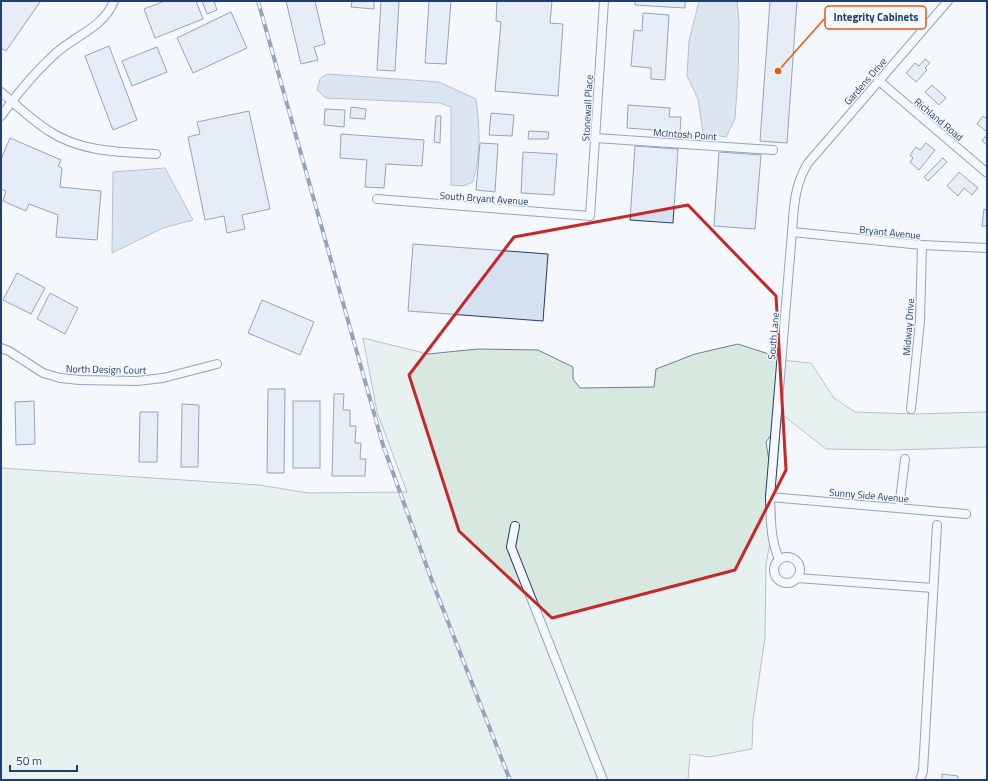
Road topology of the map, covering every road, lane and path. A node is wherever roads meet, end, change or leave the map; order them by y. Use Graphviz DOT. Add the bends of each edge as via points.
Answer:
graph roads {
  1 [pos="114,1"];
  2 [pos="604,1"];
  3 [pos="948,1"];
  4 [pos="878,80"];
  5 [pos="1,92"];
  6 [pos="12,102"];
  7 [pos="1,116"];
  8 [pos="596,138"];
  9 [pos="773,150"];
  10 [pos="156,154"];
  11 [pos="987,173"];
  12 [pos="799,177"];
  13 [pos="377,199"];
  14 [pos="590,216"];
  15 [pos="792,232"];
  16 [pos="922,245"];
  17 [pos="987,248"];
  18 [pos="1,348"];
  19 [pos="217,364"];
  20 [pos="911,409"];
  21 [pos="905,459"];
  22 [pos="770,497"];
  23 [pos="899,508"];
  24 [pos="966,514"];
  25 [pos="937,525"];
  26 [pos="515,526"];
  27 [pos="779,559"];
  28 [pos="797,578"];
  29 [pos="933,588"];
  30 [pos="603,780"];
  31 [pos="920,780"];
  1 -- 6 [label="street" via="104,18 92,30 54,54"];
  2 -- 8 [label="street, Stonewall Place"];
  3 -- 4 [label="street, Gardens Drive"];
  4 -- 11 [label="street, Richland Road"];
  4 -- 12 [label="street, Gardens Drive"];
  5 -- 6 [label="street"];
  6 -- 7 [label="street"];
  6 -- 10 [label="street" via="50,132 82,146"];
  8 -- 9 [label="street, McIntosh Point"];
  8 -- 14 [label="street, Stonewall Place"];
  12 -- 15 [label="street, South Lane"];
  13 -- 14 [label="street, South Bryant Avenue"];
  15 -- 16 [label="street, Bryant Avenue"];
  15 -- 22 [label="street, South Lane"];
  16 -- 17 [label="street, Bryant Avenue"];
  16 -- 20 [label="street, Midway Drive" via="920,321"];
  18 -- 19 [label="street, North Design Court" via="43,373 80,380 137,381 163,378"];
  21 -- 23 [label="street"];
  22 -- 23 [label="street, Sunny Side Avenue"];
  22 -- 27 [label="street, South Lane" via="771,530"];
  23 -- 24 [label="street, Sunny Side Avenue"];
  25 -- 29 [label="street"];
  26 -- 30 [label="street" via="511,547"];
  27 -- 28 [label="street" via="788,556 796,559 800,570"];
  27 -- 28 [label="street" via="774,566 778,579 786,583"];
  28 -- 29 [label="street"];
  29 -- 31 [label="street" via="923,771"];
}
